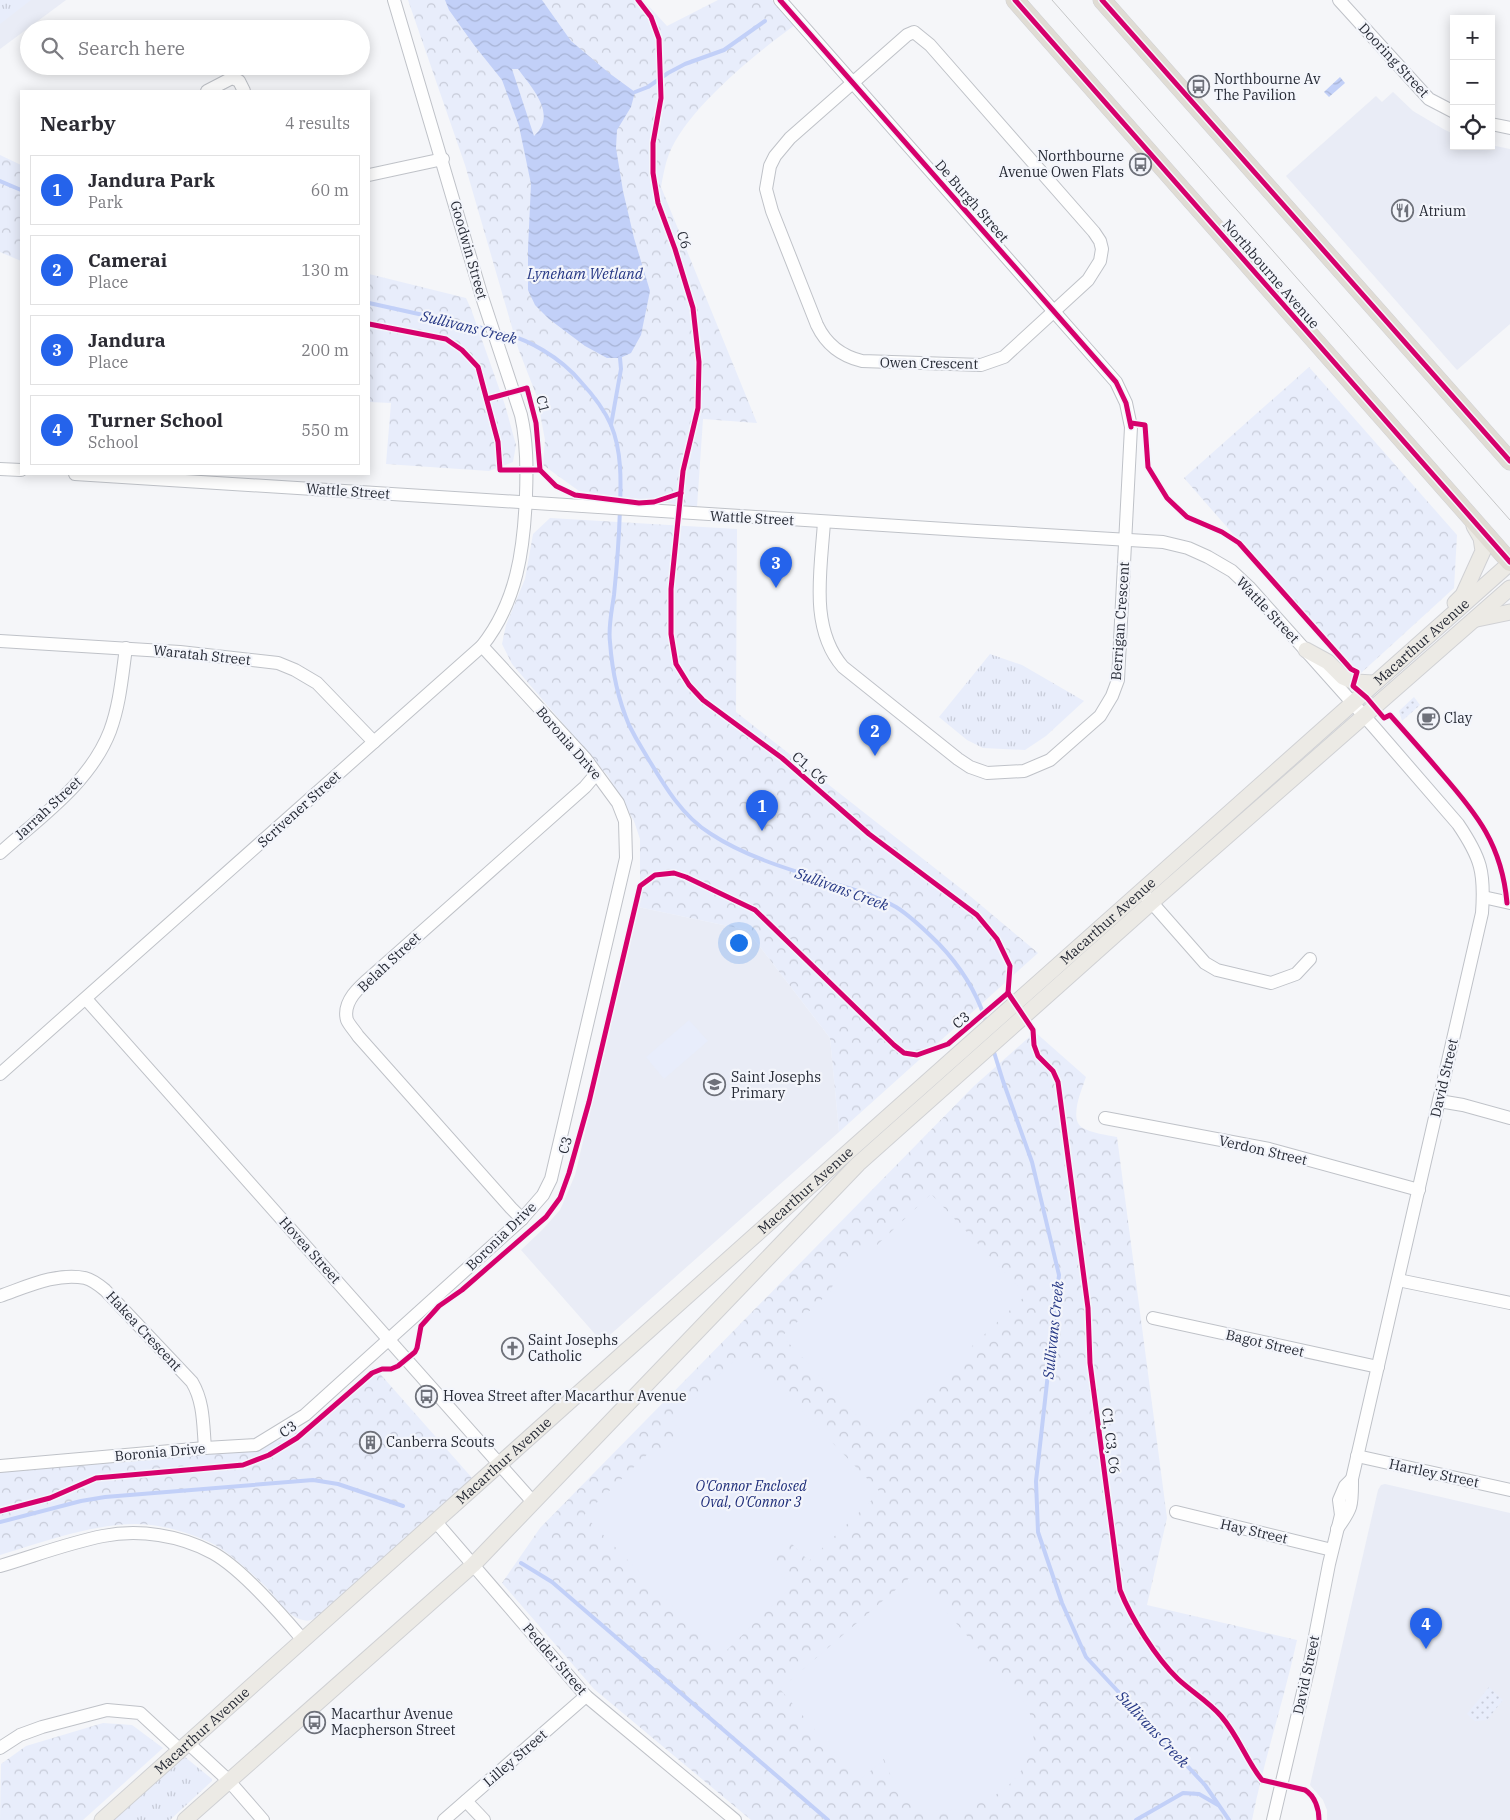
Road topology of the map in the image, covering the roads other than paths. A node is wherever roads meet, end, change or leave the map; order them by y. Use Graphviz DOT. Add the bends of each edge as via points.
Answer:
graph roads {
  1 [pos="394,0"];
  2 [pos="780,0"];
  3 [pos="1016,0"];
  4 [pos="1102,0"];
  5 [pos="1340,0"];
  6 [pos="853,83"];
  7 [pos="209,90"];
  8 [pos="244,90"];
  9 [pos="1450,110"];
  10 [pos="1495,125"];
  11 [pos="1510,128"];
  12 [pos="442,159"];
  13 [pos="370,175"];
  14 [pos="1054,311"];
  15 [pos="1497,446"];
  16 [pos="1510,461"];
  17 [pos="0,469"];
  18 [pos="20,470"];
  19 [pos="1510,470"];
  20 [pos="90,475"];
  21 [pos="526,502"];
  22 [pos="1466,512"];
  23 [pos="824,522"];
  24 [pos="1125,540"];
  25 [pos="1510,562"];
  26 [pos="1510,588"];
  27 [pos="1510,612"];
  28 [pos="1474,620"];
  29 [pos="1425,638"];
  30 [pos="0,641"];
  31 [pos="482,646"];
  32 [pos="126,648"];
  33 [pos="1306,650"];
  34 [pos="1374,683"];
  35 [pos="1360,711"];
  36 [pos="374,742"];
  37 [pos="596,774"];
  38 [pos="0,853"];
  39 [pos="1141,891"];
  40 [pos="1483,897"];
  41 [pos="1152,902"];
  42 [pos="1510,903"];
  43 [pos="1310,959"];
  44 [pos="86,999"];
  45 [pos="0,1074"];
  46 [pos="1439,1101"];
  47 [pos="1105,1118"];
  48 [pos="1510,1118"];
  49 [pos="847,1153"];
  50 [pos="858,1164"];
  51 [pos="1418,1190"];
  52 [pos="522,1218"];
  53 [pos="1398,1280"];
  54 [pos="0,1296"];
  55 [pos="1510,1303"];
  56 [pos="1153,1318"];
  57 [pos="389,1339"];
  58 [pos="1378,1368"];
  59 [pos="205,1448"];
  60 [pos="1357,1456"];
  61 [pos="500,1465"];
  62 [pos="0,1466"];
  63 [pos="1510,1490"];
  64 [pos="533,1502"];
  65 [pos="1176,1512"];
  66 [pos="436,1522"];
  67 [pos="1332,1550"];
  68 [pos="473,1565"];
  69 [pos="0,1566"];
  70 [pos="304,1640"];
  71 [pos="586,1696"];
  72 [pos="184,1746"];
  73 [pos="0,1748"];
  74 [pos="229,1781"];
  75 [pos="466,1801"];
  76 [pos="102,1820"];
  77 [pos="185,1820"];
  78 [pos="263,1820"];
  79 [pos="444,1820"];
  80 [pos="484,1820"];
  81 [pos="735,1820"];
  82 [pos="1273,1820"];
  1 -- 12 [label="street, Goodwin Street"];
  2 -- 6 [label="street, De Burgh Street"];
  3 -- 22 [label="highway, Northbourne Avenue"];
  4 -- 15 [label="highway"];
  5 -- 9 [label="street, Dooring Street" via="1429,99"];
  6 -- 14 [label="street, De Burgh Street"];
  6 -- 14 [label="street, Owen Crescent" via="907,35 914,32 930,45 1100,241 1102,249 1095,271"];
  6 -- 14 [label="street, Owen Crescent" via="781,148 770,166 766,189 814,317 827,340 842,354 862,361 981,364 1004,357"];
  7 -- 8 [label="street" via="232,78 239,81"];
  10 -- 11 [label="street"];
  12 -- 13 [label="street"];
  12 -- 21 [label="street, Goodwin Street" via="525,432"];
  14 -- 24 [label="street, De Burgh Street" via="1116,382 1126,403 1131,427"];
  15 -- 16 [label="highway"];
  15 -- 19 [label="highway"];
  17 -- 18 [label="street"];
  20 -- 21 [label="street, Wattle Street"];
  21 -- 23 [label="street, Wattle Street"];
  21 -- 31 [label="street, Scrivener Street" via="525,530 516,580 493,632"];
  22 -- 25 [label="highway, Northbourne Avenue"];
  22 -- 29 [label="main road" via="1481,538 1483,551 1463,595"];
  23 -- 24 [label="street, Wattle Street"];
  23 -- 24 [label="street, Berrigan Crescent" via="820,599 822,628 834,657 958,759 987,773 1024,770 1050,760 1100,716 1112,696 1118,680"];
  24 -- 33 [label="street, Wattle Street" via="1163,542 1188,548 1232,571"];
  25 -- 29 [label="main road, Macarthur Avenue"];
  26 -- 28 [label="main road, Macarthur Avenue"];
  27 -- 28 [label="main road"];
  28 -- 35 [label="main road, Macarthur Avenue"];
  29 -- 34 [label="main road, Macarthur Avenue"];
  30 -- 32 [label="street, Waratah Street"];
  31 -- 36 [label="street, Scrivener Street"];
  31 -- 37 [label="street, Boronia Drive"];
  32 -- 36 [label="street, Waratah Street" via="278,663 317,683"];
  32 -- 38 [label="street, Jarrah Street" via="120,696 110,732 95,759 75,786"];
  33 -- 34 [label="main road" via="1328,662 1343,677 1355,682"];
  33 -- 35 [label="street, Wattle Street"];
  34 -- 35 [label="main road, Macarthur Avenue"];
  35 -- 39 [label="main road, Macarthur Avenue"];
  35 -- 40 [label="street, David Street" via="1458,824 1473,846 1481,870"];
  35 -- 41 [label="main road, Macarthur Avenue"];
  36 -- 44 [label="street, Scrivener Street"];
  37 -- 52 [label="street, Boronia Drive" via="623,813 626,858 551,1179 543,1195"];
  37 -- 52 [label="street, Belah Street" via="380,968 356,992 346,1010 358,1036"];
  39 -- 41 [label="street"];
  39 -- 49 [label="main road, Macarthur Avenue"];
  40 -- 42 [label="street"];
  40 -- 46 [label="street, David Street"];
  41 -- 43 [label="street" via="1205,963 1217,970 1271,983 1296,974"];
  41 -- 50 [label="main road, Macarthur Avenue"];
  44 -- 45 [label="street, Scrivener Street"];
  44 -- 57 [label="street, Hovea Street"];
  46 -- 48 [label="street"];
  46 -- 51 [label="street, David Street"];
  47 -- 51 [label="street, Verdon Street" via="1269,1149"];
  49 -- 50 [label="main road"];
  49 -- 61 [label="main road, Macarthur Avenue"];
  50 -- 64 [label="main road, Macarthur Avenue"];
  51 -- 53 [label="street, David Street"];
  52 -- 57 [label="street, Boronia Drive"];
  53 -- 55 [label="street"];
  53 -- 58 [label="street, David Street"];
  54 -- 59 [label="street, Hakea Crescent" via="58,1278 85,1278 96,1282 192,1382 201,1405"];
  56 -- 58 [label="street, Bagot Street"];
  57 -- 59 [label="street, Boronia Drive" via="305,1415 256,1445"];
  57 -- 61 [label="street, Hovea Street"];
  58 -- 60 [label="street, David Street"];
  59 -- 62 [label="street, Boronia Drive"];
  60 -- 63 [label="street, Hartley Street"];
  60 -- 67 [label="street, David Street" via="1352,1479 1339,1500 1340,1515"];
  61 -- 64 [label="street, Hovea Street"];
  61 -- 66 [label="main road, Macarthur Avenue"];
  64 -- 68 [label="main road, Macarthur Avenue"];
  65 -- 67 [label="street, Hay Street"];
  66 -- 68 [label="street, Pedder Street"];
  66 -- 70 [label="main road, Macarthur Avenue"];
  67 -- 82 [label="street, David Street"];
  68 -- 71 [label="street, Pedder Street"];
  68 -- 74 [label="main road, Macarthur Avenue"];
  69 -- 70 [label="street" via="103,1536 136,1532 180,1539 214,1554 242,1575"];
  70 -- 72 [label="main road, Macarthur Avenue"];
  71 -- 75 [label="street, Lilley Street"];
  71 -- 81 [label="street, Pedder Street"];
  72 -- 73 [label="street" via="140,1714 107,1710 42,1727 20,1735"];
  72 -- 74 [label="street"];
  72 -- 76 [label="main road, Macarthur Avenue"];
  74 -- 77 [label="main road, Macarthur Avenue"];
  74 -- 78 [label="street"];
  75 -- 79 [label="street, Lilley Street"];
  75 -- 80 [label="street"];
}
